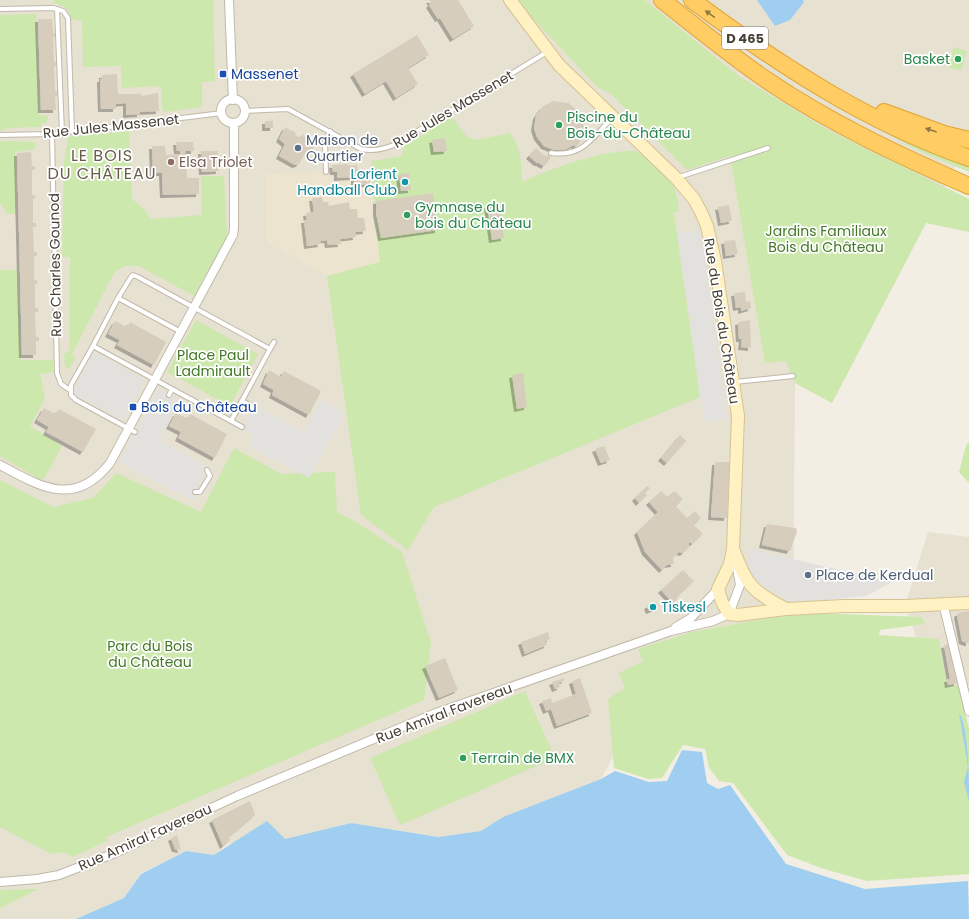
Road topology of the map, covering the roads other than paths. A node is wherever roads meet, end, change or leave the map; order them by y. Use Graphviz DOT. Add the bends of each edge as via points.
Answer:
graph roads {
  1 [pos="229,0"];
  2 [pos="510,0"];
  3 [pos="662,0"];
  4 [pos="692,0"];
  5 [pos="0,9"];
  6 [pos="57,9"];
  7 [pos="725,50"];
  8 [pos="547,51"];
  9 [pos="800,74"];
  10 [pos="232,100"];
  11 [pos="245,111"];
  12 [pos="222,113"];
  13 [pos="613,117"];
  14 [pos="234,123"];
  15 [pos="72,131"];
  16 [pos="330,131"];
  17 [pos="62,133"];
  18 [pos="52,134"];
  19 [pos="0,135"];
  20 [pos="969,140"];
  21 [pos="768,148"];
  22 [pos="551,153"];
  23 [pos="969,158"];
  24 [pos="326,172"];
  25 [pos="969,177"];
  26 [pos="676,178"];
  27 [pos="969,186"];
  28 [pos="118,298"];
  29 [pos="194,308"];
  30 [pos="181,332"];
  31 [pos="274,342"];
  32 [pos="93,346"];
  33 [pos="270,349"];
  34 [pos="792,376"];
  35 [pos="156,380"];
  36 [pos="732,383"];
  37 [pos="172,389"];
  38 [pos="70,390"];
  39 [pos="169,395"];
  40 [pos="242,400"];
  41 [pos="253,407"];
  42 [pos="230,421"];
  43 [pos="242,427"];
  44 [pos="132,430"];
  45 [pos="0,465"];
  46 [pos="207,470"];
  47 [pos="195,492"];
  48 [pos="733,549"];
  49 [pos="718,589"];
  50 [pos="943,603"];
  51 [pos="969,603"];
  52 [pos="786,609"];
  53 [pos="729,614"];
  54 [pos="671,631"];
  55 [pos="969,711"];
  56 [pos="0,882"];
  1 -- 10 [label="street"];
  2 -- 8 [label="street, Rue du Bois du Château"];
  3 -- 7 [label="highway, D 465"];
  9 -- 4 [label="highway, D 465, one-way"];
  5 -- 6 [label="lane"];
  6 -- 15 [label="lane" via="63,10 68,18"];
  6 -- 17 [label="lane"];
  7 -- 25 [label="highway" via="866,129"];
  7 -- 27 [label="highway" via="769,82 829,118"];
  8 -- 13 [label="street, Rue du Bois du Château"];
  8 -- 16 [label="lane, Rue Jules Massenet" via="390,147 371,151 361,149"];
  20 -- 9 [label="highway, one-way" via="890,115"];
  9 -- 23 [label="highway" via="860,111 924,142"];
  10 -- 11 [label="street" via="241,103"];
  10 -- 12 [label="street" via="224,104"];
  11 -- 14 [label="street" via="242,119"];
  11 -- 16 [label="lane, Rue Jules Massenet" via="288,109"];
  12 -- 14 [label="street" via="226,120"];
  12 -- 15 [label="lane, Rue Jules Massenet"];
  13 -- 22 [label="lane" via="581,150 564,155"];
  13 -- 26 [label="street, Rue du Bois du Château"];
  14 -- 29 [label="street" via="234,228 230,241"];
  15 -- 17 [label="lane, Rue Jules Massenet"];
  16 -- 24 [label="lane" via="325,142"];
  17 -- 18 [label="lane, Rue Jules Massenet"];
  18 -- 19 [label="lane, Rue Jules Massenet"];
  18 -- 38 [label="lane, Rue Charles Gounod" via="57,373 61,384"];
  21 -- 26 [label="lane"];
  26 -- 36 [label="street, Rue du Bois du Château" via="694,199 707,226"];
  28 -- 29 [label="lane" via="133,275"];
  28 -- 30 [label="lane"];
  28 -- 32 [label="lane"];
  29 -- 30 [label="street"];
  29 -- 33 [label="lane"];
  30 -- 35 [label="street"];
  31 -- 33 [label="lane"];
  32 -- 35 [label="lane"];
  32 -- 38 [label="lane"];
  33 -- 40 [label="lane"];
  34 -- 36 [label="lane"];
  35 -- 37 [label="lane"];
  35 -- 44 [label="street"];
  36 -- 48 [label="street, Rue du Bois du Château" via="738,424"];
  37 -- 39 [label="lane"];
  37 -- 42 [label="lane"];
  38 -- 44 [label="lane, Rue Charles Gounod" via="76,400"];
  40 -- 41 [label="lane"];
  40 -- 42 [label="lane"];
  42 -- 43 [label="lane"];
  44 -- 45 [label="street" via="121,451 98,476 70,490 46,488"];
  46 -- 47 [label="lane" via="210,476 203,490"];
  48 -- 49 [label="street, Rue du Bois du Château" via="730,564"];
  48 -- 52 [label="street, Rue du Bois du Château" via="749,584 764,597"];
  48 -- 53 [label="street, Rue du Bois du Château" via="740,585"];
  49 -- 53 [label="street"];
  49 -- 54 [label="street, Rue du Bois du Château" via="691,618"];
  50 -- 51 [label="street, Rue Amiral Favereau"];
  50 -- 52 [label="street, Rue Amiral Favereau"];
  50 -- 55 [label="street"];
  52 -- 53 [label="street, Rue Amiral Favereau"];
  53 -- 54 [label="street, Rue Amiral Favereau" via="713,621"];
  54 -- 56 [label="street, Rue Amiral Favereau" via="436,713 237,796 115,853 59,875"];
}
